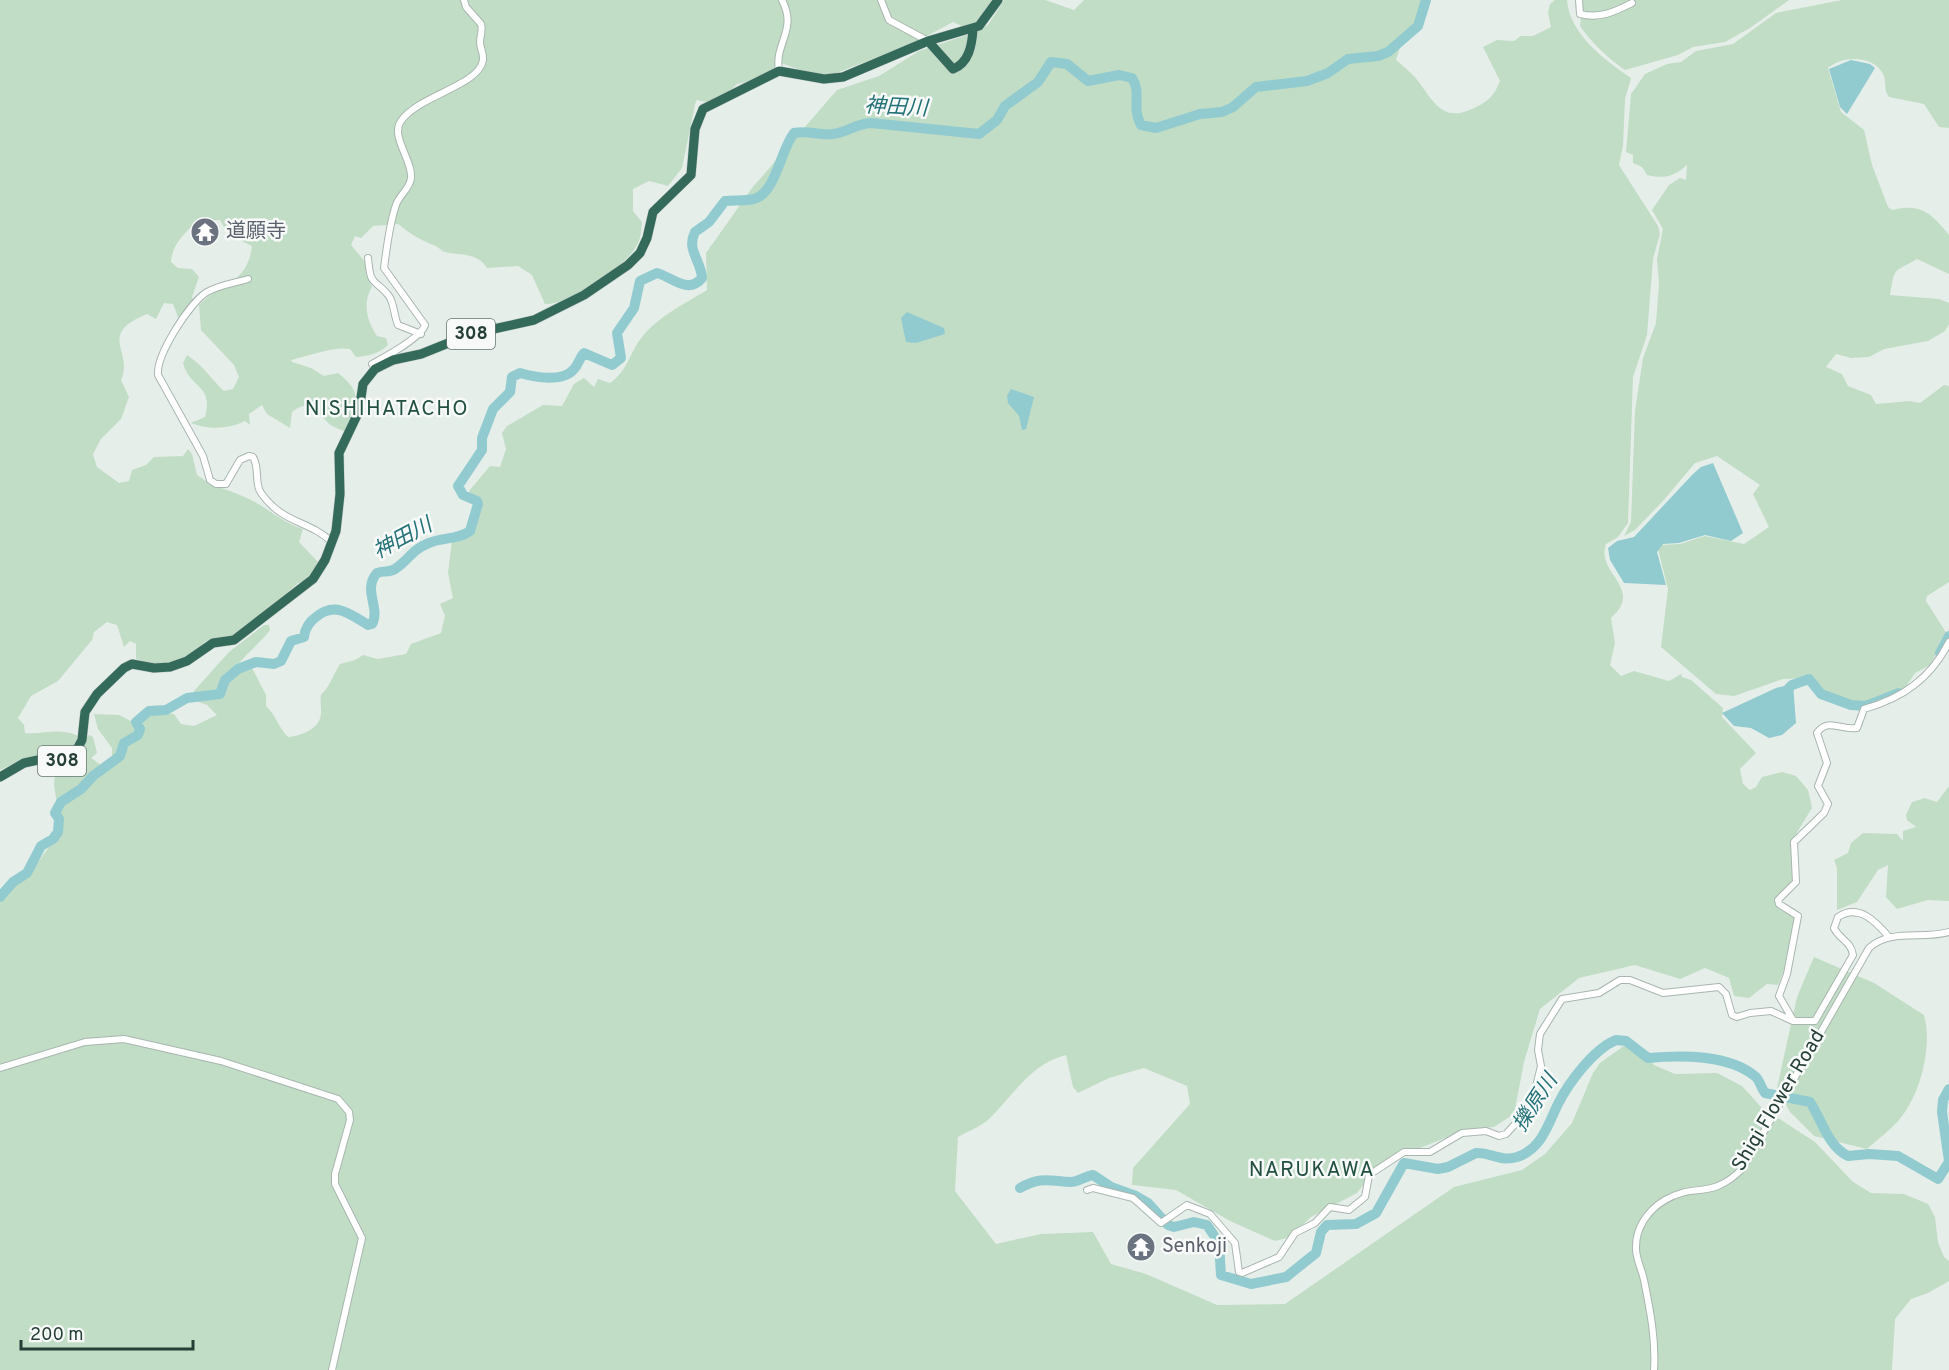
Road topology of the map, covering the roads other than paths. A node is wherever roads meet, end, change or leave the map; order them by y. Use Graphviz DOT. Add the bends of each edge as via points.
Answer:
graph roads {
  1 [pos="464,0"];
  2 [pos="782,0"];
  3 [pos="881,0"];
  4 [pos="998,0"];
  5 [pos="1579,0"];
  6 [pos="1632,3"];
  7 [pos="973,29"];
  8 [pos="928,41"];
  9 [pos="779,71"];
  10 [pos="384,268"];
  11 [pos="248,279"];
  12 [pos="421,334"];
  13 [pos="375,369"];
  14 [pos="332,542"];
  15 [pos="1949,642"];
  16 [pos="0,777"];
  17 [pos="1949,932"];
  18 [pos="1889,937"];
  19 [pos="1793,1021"];
  20 [pos="0,1068"];
  21 [pos="1087,1190"];
  22 [pos="332,1370"];
  23 [pos="1654,1370"];
  1 -- 10 [label="street" via="481,24 483,64 457,87 429,97 399,125 411,176 395,206"];
  2 -- 9 [label="street" via="789,19 777,60"];
  3 -- 8 [label="street" via="889,20"];
  4 -- 7 [label="highway"];
  5 -- 6 [label="street" via="1580,14 1594,16"];
  7 -- 8 [label="highway"];
  7 -- 8 [label="highway" via="970,51 957,68 953,69"];
  8 -- 9 [label="highway" via="833,79"];
  9 -- 13 [label="highway, 308" via="700,111 691,175 658,205 640,253 614,275 534,320 471,334"];
  10 -- 12 [label="street" via="386,276 423,320"];
  10 -- 12 [label="street" via="368,262 371,279 390,297 398,325"];
  11 -- 14 [label="street" via="216,288 198,299 165,346 158,375 203,456 210,480 226,484 240,460 253,458 258,489 275,510 315,528"];
  12 -- 13 [label="street" via="372,364"];
  13 -- 14 [label="highway, 308" via="363,384 358,411 338,459 340,494"];
  14 -- 16 [label="highway, 308" via="313,579 242,636 206,646 187,661 170,667 128,666 97,694 85,712 82,740 75,753 61,761 24,764"];
  15 -- 19 [label="street" via="1929,674 1896,698 1864,709 1857,728 1830,724 1817,733 1827,763 1818,786 1828,804 1824,813 1794,842 1796,882 1778,900 1798,916 1779,996"];
  17 -- 18 [label="street"];
  18 -- 19 [label="street" via="1859,912 1838,917 1834,927 1853,954 1815,1021"];
  18 -- 23 [label="street, Shigi Flower Road" via="1864,954 1743,1168 1711,1190 1672,1196 1652,1209 1640,1227 1636,1249 1655,1341"];
  19 -- 21 [label="street" via="1771,1011 1732,1015 1726,994 1719,987 1662,993 1620,980 1599,993 1567,996 1540,1034 1540,1066 1531,1107 1506,1134 1462,1133 1430,1152 1402,1153 1369,1175 1365,1197 1349,1210 1328,1208 1315,1223 1295,1233 1279,1257 1242,1273 1235,1243 1209,1212 1187,1205 1161,1223 1133,1198"];
  20 -- 22 [label="street" via="85,1042 124,1040 221,1061 338,1099 349,1112 350,1120 335,1184 362,1238"];
}
